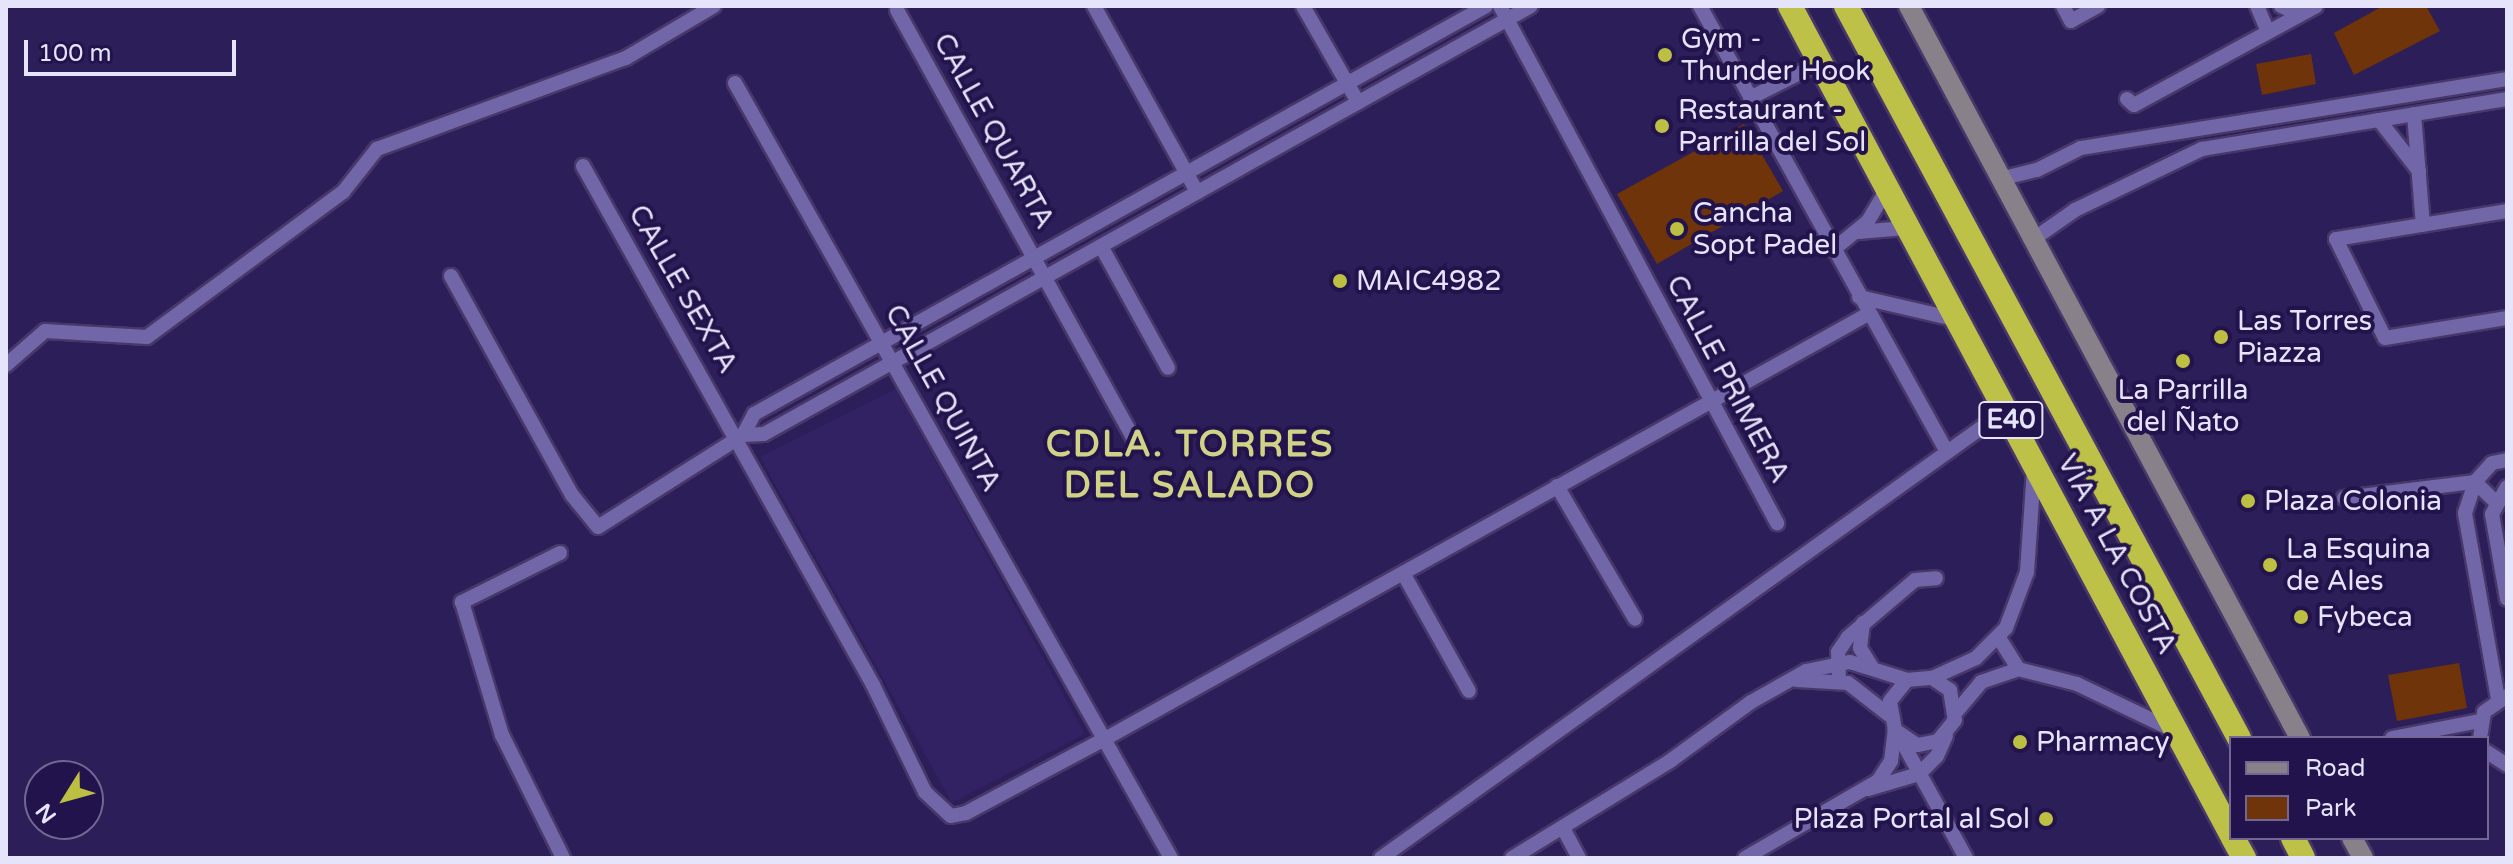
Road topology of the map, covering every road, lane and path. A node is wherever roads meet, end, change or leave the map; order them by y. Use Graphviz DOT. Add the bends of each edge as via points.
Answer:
graph roads {
  1 [pos="714,6"];
  2 [pos="1094,6"];
  3 [pos="1303,6"];
  4 [pos="1486,6"];
  5 [pos="1531,6"];
  6 [pos="1700,6"];
  7 [pos="1790,6"];
  8 [pos="1846,6"];
  9 [pos="1909,6"];
  10 [pos="2063,6"];
  11 [pos="2098,6"];
  12 [pos="2257,6"];
  13 [pos="2281,6"];
  14 [pos="2316,6"];
  15 [pos="897,10"];
  16 [pos="1503,13"];
  17 [pos="2300,15"];
  18 [pos="2268,32"];
  19 [pos="1820,63"];
  20 [pos="2507,79"];
  21 [pos="735,83"];
  22 [pos="1347,83"];
  23 [pos="2438,90"];
  24 [pos="1750,98"];
  25 [pos="2127,99"];
  26 [pos="2507,99"];
  27 [pos="1358,102"];
  28 [pos="2442,110"];
  29 [pos="2414,114"];
  30 [pos="2379,120"];
  31 [pos="583,166"];
  32 [pos="2419,171"];
  33 [pos="1186,172"];
  34 [pos="2004,178"];
  35 [pos="1197,192"];
  36 [pos="1885,193"];
  37 [pos="2507,211"];
  38 [pos="2423,225"];
  39 [pos="1905,228"];
  40 [pos="1858,232"];
  41 [pos="2035,238"];
  42 [pos="1101,246"];
  43 [pos="1833,250"];
  44 [pos="1034,257"];
  45 [pos="451,276"];
  46 [pos="1046,277"];
  47 [pos="1859,297"];
  48 [pos="1868,314"];
  49 [pos="2507,318"];
  50 [pos="1954,319"];
  51 [pos="882,341"];
  52 [pos="894,361"];
  53 [pos="6,365"];
  54 [pos="1168,368"];
  55 [pos="1709,401"];
  56 [pos="2006,410"];
  57 [pos="739,437"];
  58 [pos="1134,440"];
  59 [pos="1947,452"];
  60 [pos="2507,460"];
  61 [pos="2034,461"];
  62 [pos="2475,482"];
  63 [pos="1557,486"];
  64 [pos="2507,487"];
  65 [pos="2344,498"];
  66 [pos="2495,501"];
  67 [pos="1777,523"];
  68 [pos="560,553"];
  69 [pos="1403,573"];
  70 [pos="1936,578"];
  71 [pos="2507,599"];
  72 [pos="1635,619"];
  73 [pos="1864,623"];
  74 [pos="1999,638"];
  75 [pos="1837,662"];
  76 [pos="1872,667"];
  77 [pos="2018,669"];
  78 [pos="1932,678"];
  79 [pos="1839,680"];
  80 [pos="1907,680"];
  81 [pos="1788,681"];
  82 [pos="1469,691"];
  83 [pos="2503,697"];
  84 [pos="1957,711"];
  85 [pos="1889,715"];
  86 [pos="2480,721"];
  87 [pos="2177,732"];
  88 [pos="1897,733"];
  89 [pos="2421,735"];
  90 [pos="1946,736"];
  91 [pos="2238,736"];
  92 [pos="2299,736"];
  93 [pos="2480,736"];
  94 [pos="1103,740"];
  95 [pos="2489,754"];
  96 [pos="2506,769"];
  97 [pos="1919,774"];
  98 [pos="1867,789"];
  99 [pos="1563,828"];
  100 [pos="2229,830"];
  101 [pos="2234,840"];
  102 [pos="2294,840"];
  103 [pos="2353,840"];
  104 [pos="1508,857"];
  105 [pos="563,858"];
  106 [pos="1171,858"];
  107 [pos="1381,858"];
  108 [pos="1579,858"];
  109 [pos="1745,858"];
  110 [pos="1966,858"];
  111 [pos="2244,858"];
  112 [pos="2303,858"];
  113 [pos="2363,858"];
  1 -- 53 [label="street" via="626,58 377,149 343,192 147,337 45,331"];
  2 -- 33 [label="street"];
  3 -- 22 [label="street"];
  4 -- 22 [label="street"];
  5 -- 16 [label="street"];
  6 -- 24 [label="street"];
  7 -- 19 [label="highway, VÍA A LA COSTA / E40"];
  8 -- 91 [label="highway, VÍA A LA COSTA / E40"];
  9 -- 34 [label="street"];
  10 -- 11 [label="street" via="2071,21"];
  12 -- 18 [label="street"];
  13 -- 17 [label="street"];
  14 -- 17 [label="street"];
  15 -- 44 [label="street, CALLE QUARTA"];
  16 -- 27 [label="street"];
  16 -- 55 [label="street, CALLE PRIMERA"];
  17 -- 18 [label="street"];
  18 -- 25 [label="street" via="2134,105"];
  19 -- 24 [label="street"];
  19 -- 36 [label="highway, VÍA A LA COSTA / E40"];
  20 -- 23 [label="street"];
  21 -- 51 [label="street, CALLE QUINTA"];
  22 -- 27 [label="street"];
  22 -- 33 [label="street"];
  23 -- 28 [label="street"];
  23 -- 34 [label="street" via="2081,148 2037,170"];
  24 -- 43 [label="street"];
  26 -- 28 [label="street"];
  27 -- 35 [label="street"];
  28 -- 29 [label="street"];
  29 -- 30 [label="street"];
  29 -- 32 [label="street"];
  30 -- 32 [label="street"];
  30 -- 41 [label="street" via="2202,149 2075,210"];
  31 -- 57 [label="street, CALLE SEXTA"];
  32 -- 38 [label="street"];
  33 -- 35 [label="street"];
  33 -- 44 [label="street"];
  34 -- 41 [label="street"];
  35 -- 42 [label="street"];
  36 -- 39 [label="highway, VÍA A LA COSTA / E40"];
  36 -- 40 [label="street"];
  37 -- 38 [label="street"];
  38 -- 49 [label="street" via="2336,239 2385,338"];
  39 -- 40 [label="street"];
  39 -- 50 [label="highway, VÍA A LA COSTA / E40"];
  40 -- 43 [label="street"];
  41 -- 92 [label="street"];
  42 -- 46 [label="street"];
  42 -- 54 [label="street"];
  43 -- 47 [label="street"];
  44 -- 46 [label="street, CALLE QUARTA"];
  44 -- 51 [label="street"];
  45 -- 57 [label="street" via="572,495 598,527"];
  46 -- 52 [label="street"];
  46 -- 58 [label="street, CALLE QUARTA"];
  47 -- 48 [label="street"];
  47 -- 50 [label="street"];
  48 -- 55 [label="street"];
  48 -- 59 [label="street"];
  50 -- 56 [label="highway, VÍA A LA COSTA / E40"];
  51 -- 52 [label="street, CALLE QUINTA"];
  51 -- 57 [label="street" via="754,414"];
  52 -- 57 [label="street" via="764,434"];
  52 -- 94 [label="street, CALLE QUINTA"];
  55 -- 63 [label="street"];
  55 -- 67 [label="street, CALLE PRIMERA"];
  56 -- 59 [label="street"];
  56 -- 61 [label="highway, VÍA A LA COSTA / E40"];
  57 -- 94 [label="street, CALLE SEXTA" via="925,792 943,812 966,813"];
  59 -- 107 [label="street"];
  60 -- 62 [label="street" via="2492,463"];
  61 -- 74 [label="street" via="2027,572"];
  61 -- 87 [label="highway, VÍA A LA COSTA / E40"];
  62 -- 65 [label="street"];
  62 -- 66 [label="street"];
  62 -- 83 [label="street" via="2465,513"];
  63 -- 69 [label="street"];
  63 -- 72 [label="street"];
  64 -- 66 [label="street"];
  66 -- 71 [label="street" via="2492,514"];
  68 -- 105 [label="street" via="462,602 502,735"];
  69 -- 82 [label="street"];
  69 -- 94 [label="street"];
  70 -- 73 [label="street" via="1915,580"];
  73 -- 75 [label="street" via="1842,645"];
  73 -- 76 [label="street" via="1860,648"];
  74 -- 77 [label="street"];
  74 -- 78 [label="street" via="1976,658"];
  75 -- 76 [label="street"];
  75 -- 79 [label="street"];
  75 -- 81 [label="street"];
  76 -- 80 [label="street"];
  77 -- 84 [label="street" via="1981,682"];
  77 -- 87 [label="street" via="2077,684"];
  78 -- 80 [label="street"];
  78 -- 84 [label="street" via="1950,690"];
  79 -- 81 [label="street"];
  79 -- 85 [label="street" via="1862,690"];
  80 -- 85 [label="street" via="1896,689"];
  81 -- 99 [label="street"];
  83 -- 86 [label="street"];
  84 -- 90 [label="street"];
  85 -- 88 [label="street"];
  86 -- 89 [label="street"];
  86 -- 93 [label="street"];
  87 -- 100 [label="highway, VÍA A LA COSTA / E40"];
  88 -- 90 [label="street" via="1917,745"];
  88 -- 97 [label="street"];
  88 -- 98 [label="street" via="1891,761"];
  90 -- 97 [label="street" via="1937,756"];
  94 -- 106 [label="street, CALLE QUINTA"];
  95 -- 96 [label="street"];
  97 -- 98 [label="street"];
  97 -- 110 [label="street"];
  98 -- 109 [label="street"];
  99 -- 104 [label="street"];
  99 -- 108 [label="street"];
  101 -- 111 [label="highway, VÍA A LA COSTA / E40"];
  102 -- 112 [label="highway"];
  103 -- 113 [label="street"];
}
